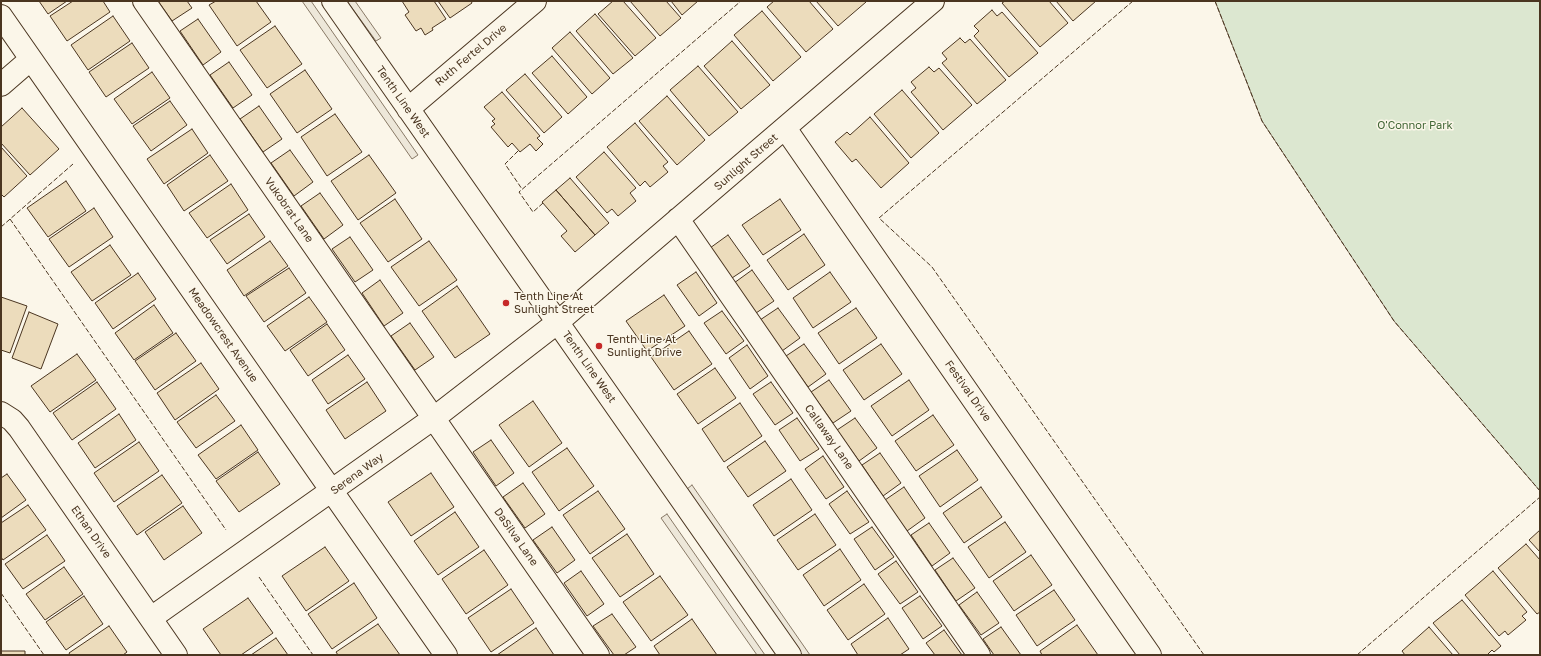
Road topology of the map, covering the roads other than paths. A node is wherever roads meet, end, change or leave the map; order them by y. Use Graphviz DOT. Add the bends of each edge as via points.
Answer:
graph roads {
  1 [pos="144,1"];
  2 [pos="332,1"];
  3 [pos="535,1"];
  4 [pos="934,1"];
  5 [pos="1,16"];
  6 [pos="31,59"];
  7 [pos="1,85"];
  8 [pos="408,109"];
  9 [pos="785,128"];
  10 [pos="678,219"];
  11 [pos="558,322"];
  12 [pos="1,413"];
  13 [pos="434,418"];
  14 [pos="332,492"];
  15 [pos="151,618"];
  16 [pos="176,655"];
  17 [pos="446,655"];
  18 [pos="598,655"];
  19 [pos="790,655"];
  20 [pos="979,655"];
  21 [pos="1150,655"];
  1 -- 13 [label="street, Vukobrat Lane"];
  2 -- 8 [label="street, Tenth Line West"];
  3 -- 8 [label="street, Ruth Fertel Drive"];
  4 -- 9 [label="street, Sunlight Street"];
  5 -- 6 [label="street, Meadowcrest Avenue"];
  6 -- 7 [label="street"];
  6 -- 14 [label="street, Meadowcrest Avenue"];
  8 -- 11 [label="street, Tenth Line West"];
  9 -- 10 [label="street, Sunlight Street"];
  9 -- 21 [label="street, Festival Drive"];
  10 -- 11 [label="street, Sunlight Street"];
  10 -- 20 [label="street, Callaway Lane"];
  11 -- 13 [label="street, Serena Way"];
  11 -- 19 [label="street, Tenth Line West"];
  12 -- 15 [label="street, Ethan Drive" via="19,428"];
  13 -- 14 [label="street, Serena Way"];
  13 -- 18 [label="street, DaSilva Lane"];
  14 -- 15 [label="street, Serena Way"];
  14 -- 17 [label="street, Meadowcrest Avenue"];
  15 -- 16 [label="street, Ethan Drive"];
}
